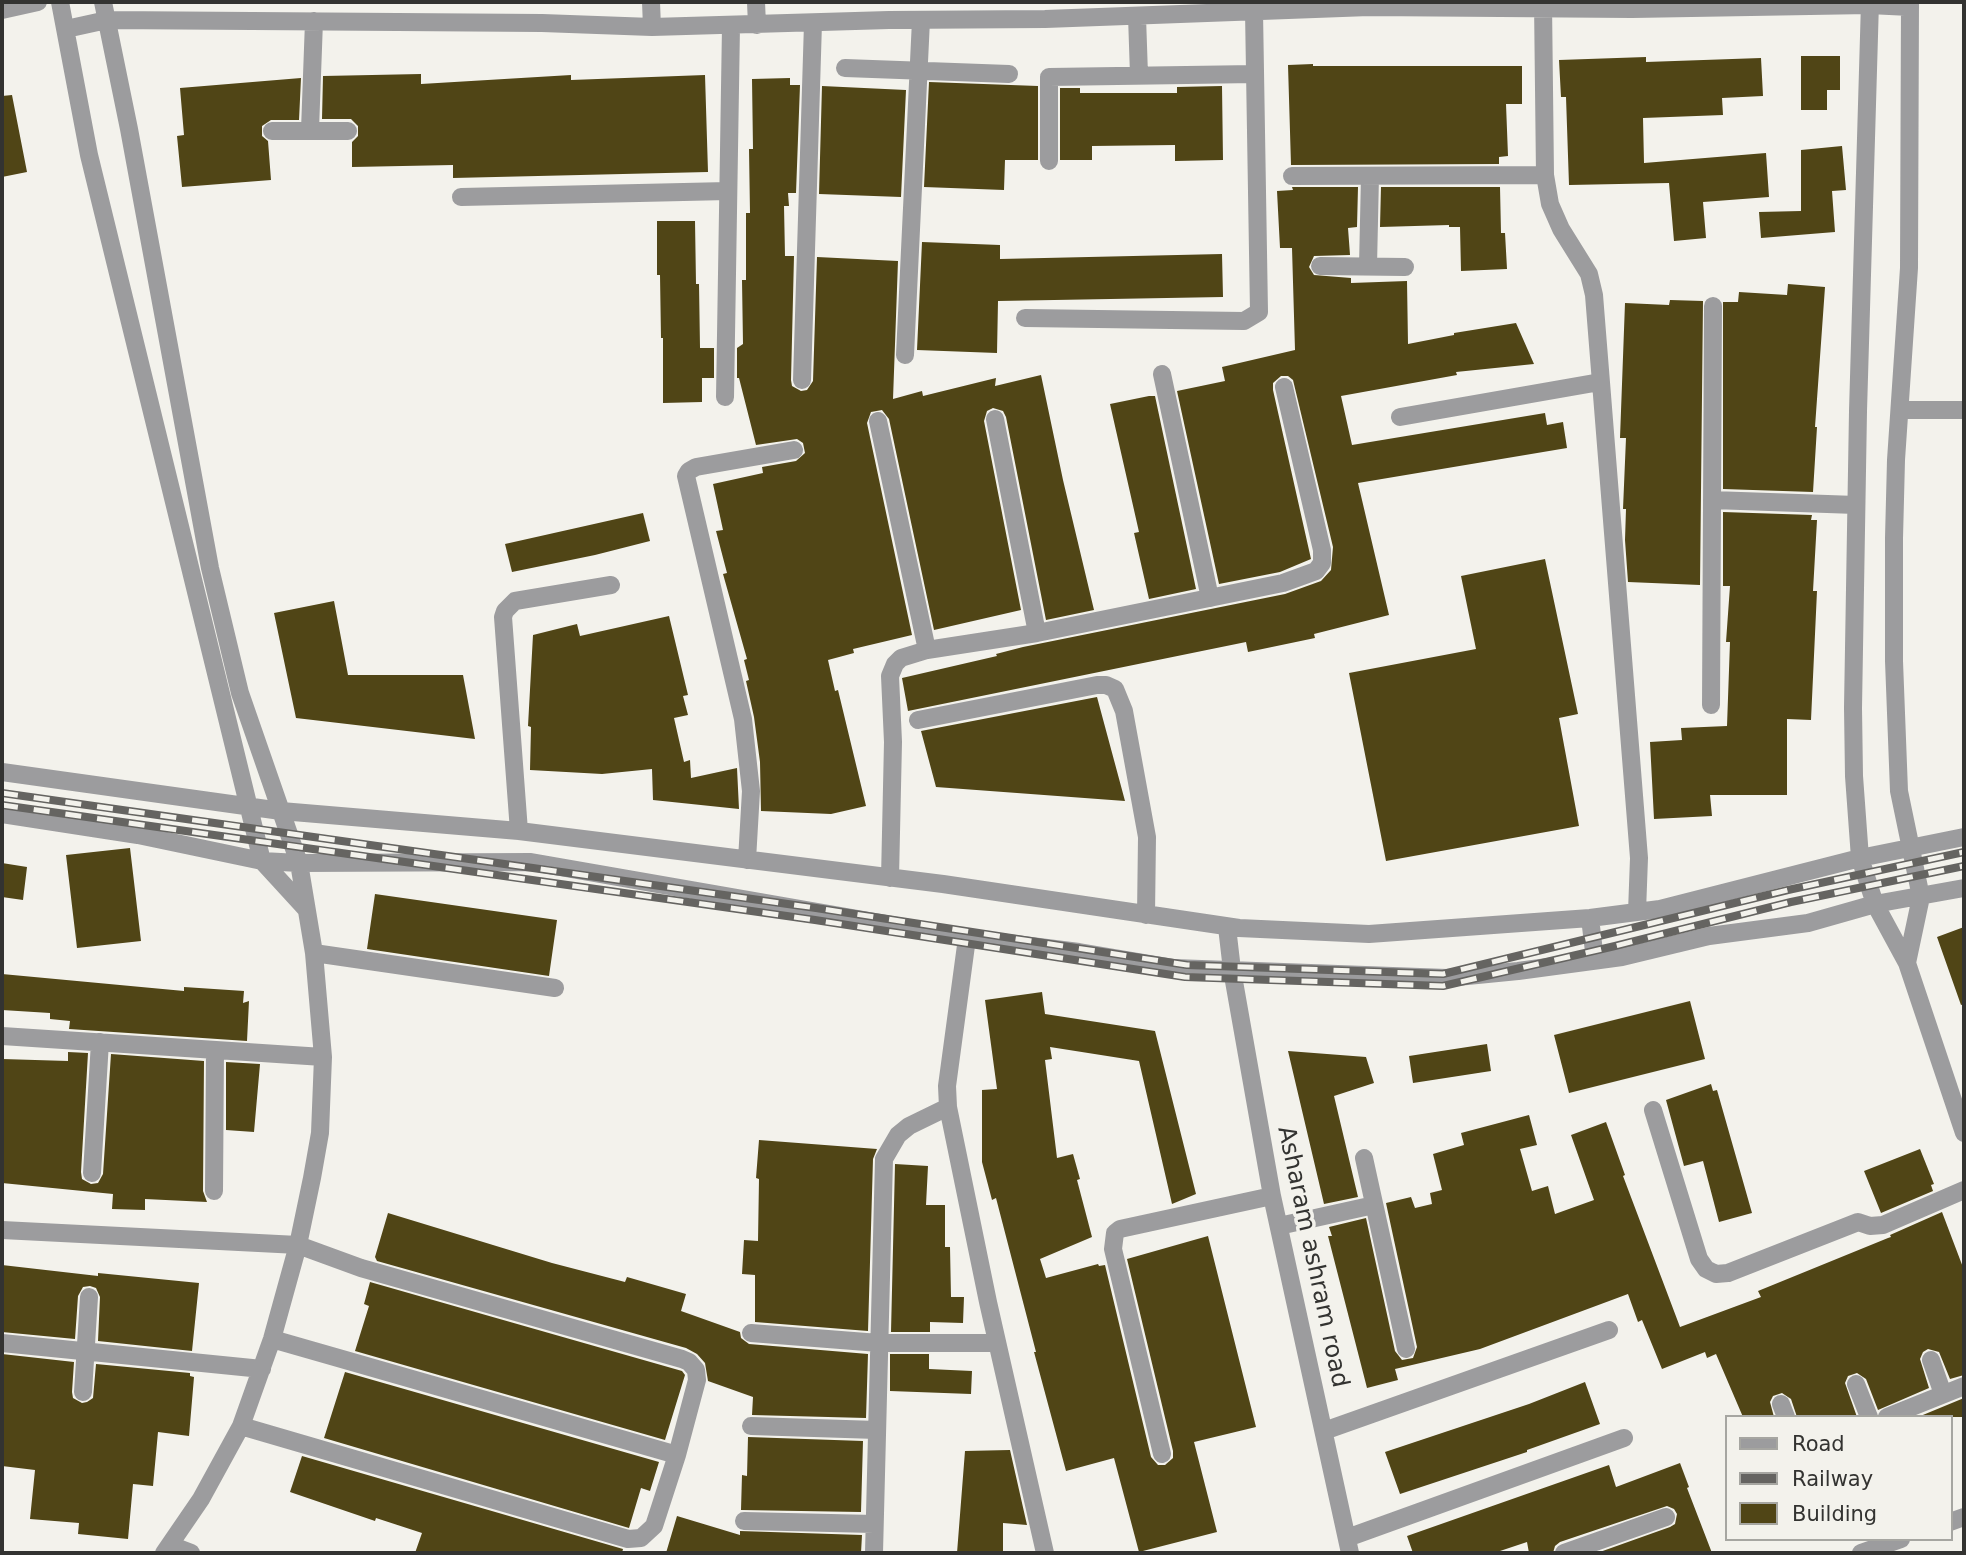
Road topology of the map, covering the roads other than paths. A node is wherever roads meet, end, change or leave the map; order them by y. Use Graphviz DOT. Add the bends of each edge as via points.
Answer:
graph roads {
  1 [pos="38,2"];
  2 [pos="60,2"];
  3 [pos="103,2"];
  4 [pos="651,2"];
  5 [pos="756,2"];
  6 [pos="890,2"];
  7 [pos="1869,3"];
  8 [pos="1369,5"];
  9 [pos="1543,5"];
  10 [pos="1715,5"];
  11 [pos="1910,5"];
  12 [pos="1214,7"];
  13 [pos="1162,8"];
  14 [pos="2,10"];
  15 [pos="1254,11"];
  16 [pos="1137,16"];
  17 [pos="107,20"];
  18 [pos="889,20"];
  19 [pos="921,20"];
  20 [pos="314,21"];
  21 [pos="813,23"];
  22 [pos="757,25"];
  23 [pos="731,26"];
  24 [pos="652,27"];
  25 [pos="66,29"];
  26 [pos="845,68"];
  27 [pos="918,71"];
  28 [pos="1009,74"];
  29 [pos="1255,74"];
  30 [pos="1139,75"];
  31 [pos="310,130"];
  32 [pos="272,131"];
  33 [pos="348,131"];
  34 [pos="1049,161"];
  35 [pos="1545,175"];
  36 [pos="1292,176"];
  37 [pos="1370,176"];
  38 [pos="728,191"];
  39 [pos="461,197"];
  40 [pos="1320,266"];
  41 [pos="1368,266"];
  42 [pos="1405,267"];
  43 [pos="1713,306"];
  44 [pos="1025,318"];
  45 [pos="905,355"];
  46 [pos="1162,374"];
  47 [pos="802,380"];
  48 [pos="1600,382"];
  49 [pos="1284,387"];
  50 [pos="725,397"];
  51 [pos="1964,410"];
  52 [pos="1900,411"];
  53 [pos="1400,417"];
  54 [pos="995,419"];
  55 [pos="877,421"];
  56 [pos="794,450"];
  57 [pos="1712,500"];
  58 [pos="1856,505"];
  59 [pos="611,584"];
  60 [pos="1210,598"];
  61 [pos="1037,633"];
  62 [pos="927,650"];
  63 [pos="1711,705"];
  64 [pos="918,720"];
  65 [pos="2,772"];
  66 [pos="249,806"];
  67 [pos="281,811"];
  68 [pos="2,814"];
  69 [pos="519,831"];
  70 [pos="1964,837"];
  71 [pos="1912,848"];
  72 [pos="1860,858"];
  73 [pos="747,860"];
  74 [pos="262,861"];
  75 [pos="299,863"];
  76 [pos="890,878"];
  77 [pos="1964,888"];
  78 [pos="1921,897"];
  79 [pos="1875,904"];
  80 [pos="306,909"];
  81 [pos="1637,912"];
  82 [pos="1146,915"];
  83 [pos="1590,918"];
  84 [pos="1227,927"];
  85 [pos="967,938"];
  86 [pos="314,953"];
  87 [pos="1595,960"];
  88 [pos="1907,962"];
  89 [pos="1232,970"];
  90 [pos="555,988"];
  91 [pos="2,1036"];
  92 [pos="100,1042"];
  93 [pos="215,1050"];
  94 [pos="323,1057"];
  95 [pos="948,1107"];
  96 [pos="1653,1110"];
  97 [pos="1964,1133"];
  98 [pos="1364,1158"];
  99 [pos="92,1173"];
  100 [pos="1964,1190"];
  101 [pos="214,1191"];
  102 [pos="1272,1196"];
  103 [pos="1374,1206"];
  104 [pos="1279,1226"];
  105 [pos="2,1230"];
  106 [pos="298,1245"];
  107 [pos="89,1297"];
  108 [pos="1609,1330"];
  109 [pos="751,1333"];
  110 [pos="272,1339"];
  111 [pos="2,1343"];
  112 [pos="879,1343"];
  113 [pos="997,1343"];
  114 [pos="1406,1349"];
  115 [pos="86,1351"];
  116 [pos="1931,1360"];
  117 [pos="261,1368"];
  118 [pos="1856,1384"];
  119 [pos="1964,1385"];
  120 [pos="83,1392"];
  121 [pos="1944,1394"];
  122 [pos="1868,1415"];
  123 [pos="1891,1415"];
  124 [pos="242,1426"];
  125 [pos="751,1426"];
  126 [pos="877,1430"];
  127 [pos="1324,1431"];
  128 [pos="1624,1438"];
  129 [pos="1162,1454"];
  130 [pos="677,1455"];
  131 [pos="1665,1517"];
  132 [pos="744,1521"];
  133 [pos="874,1524"];
  134 [pos="1897,1541"];
  135 [pos="1349,1546"];
  136 [pos="167,1549"];
  137 [pos="1880,1550"];
  138 [pos="191,1553"];
  139 [pos="874,1553"];
  140 [pos="1045,1553"];
  141 [pos="1564,1553"];
  142 [pos="1861,1553"];
  1 -- 14 [label="street"];
  2 -- 25 [label="street"];
  3 -- 17 [label="street"];
  4 -- 24 [label="street"];
  5 -- 22 [label="street"];
  6 -- 18 [label="street"];
  7 -- 10 [label="street"];
  7 -- 11 [label="street"];
  7 -- 58 [label="street"];
  8 -- 9 [label="street"];
  8 -- 15 [label="street"];
  9 -- 10 [label="street"];
  9 -- 35 [label="street"];
  11 -- 52 [label="street" via="1909,268"];
  12 -- 13 [label="street"];
  12 -- 15 [label="street"];
  13 -- 16 [label="street"];
  15 -- 29 [label="street"];
  16 -- 19 [label="street"];
  16 -- 30 [label="street"];
  17 -- 20 [label="street"];
  17 -- 25 [label="street"];
  17 -- 67 [label="street" via="210,568 240,693"];
  18 -- 19 [label="street"];
  18 -- 21 [label="street"];
  19 -- 27 [label="street"];
  20 -- 24 [label="street"];
  20 -- 31 [label="street"];
  21 -- 22 [label="street"];
  21 -- 47 [label="street"];
  22 -- 23 [label="street"];
  23 -- 24 [label="street"];
  23 -- 38 [label="street"];
  25 -- 66 [label="street" via="89,155"];
  26 -- 27 [label="street"];
  27 -- 28 [label="street"];
  27 -- 45 [label="street"];
  29 -- 30 [label="street"];
  29 -- 44 [label="street" via="1259,312 1244,320"];
  30 -- 34 [label="street" via="1049,77"];
  31 -- 32 [label="street"];
  31 -- 33 [label="street"];
  35 -- 37 [label="street"];
  35 -- 48 [label="street" via="1550,204 1588,274 1594,295"];
  36 -- 37 [label="street"];
  37 -- 41 [label="street"];
  38 -- 39 [label="street"];
  38 -- 50 [label="street"];
  40 -- 41 [label="street"];
  41 -- 42 [label="street"];
  43 -- 57 [label="street"];
  46 -- 60 [label="street"];
  48 -- 53 [label="street"];
  48 -- 81 [label="street" via="1639,858"];
  49 -- 60 [label="street" via="1322,563 1316,571 1283,583"];
  51 -- 52 [label="street"];
  52 -- 71 [label="street" via="1894,538 1895,674 1899,791"];
  54 -- 61 [label="street"];
  55 -- 62 [label="street"];
  56 -- 73 [label="street" via="696,467 686,476 743,719 751,791"];
  57 -- 58 [label="street"];
  57 -- 63 [label="street"];
  58 -- 72 [label="street" via="1853,708"];
  59 -- 69 [label="street" via="515,601 505,611"];
  60 -- 61 [label="street"];
  61 -- 62 [label="street"];
  62 -- 76 [label="street" via="901,658 891,669"];
  64 -- 82 [label="street" via="1097,685 1115,689 1124,711 1147,837"];
  65 -- 66 [label="street"];
  66 -- 67 [label="street"];
  66 -- 74 [label="street"];
  67 -- 69 [label="street"];
  67 -- 75 [label="street"];
  68 -- 74 [label="street" via="138,835"];
  69 -- 73 [label="street"];
  70 -- 71 [label="street"];
  71 -- 72 [label="street"];
  71 -- 78 [label="street"];
  72 -- 79 [label="street"];
  72 -- 81 [label="street"];
  73 -- 76 [label="street"];
  74 -- 75 [label="street"];
  74 -- 80 [label="street"];
  75 -- 80 [label="street"];
  75 -- 85 [label="street" via="531,862"];
  76 -- 82 [label="street"];
  77 -- 78 [label="street"];
  78 -- 79 [label="street"];
  78 -- 88 [label="street"];
  79 -- 87 [label="street" via="1808,923 1709,936"];
  79 -- 88 [label="street"];
  80 -- 86 [label="street"];
  81 -- 83 [label="street"];
  82 -- 84 [label="street"];
  83 -- 84 [label="street" via="1369,934"];
  83 -- 87 [label="street"];
  84 -- 89 [label="street, Asharam ashram road"];
  85 -- 89 [label="street" via="1174,968"];
  85 -- 95 [label="street"];
  86 -- 90 [label="street"];
  86 -- 94 [label="street"];
  87 -- 89 [label="street" via="1447,978"];
  88 -- 97 [label="street"];
  89 -- 102 [label="street, Asharam ashram road"];
  91 -- 92 [label="street"];
  92 -- 93 [label="street"];
  92 -- 99 [label="street"];
  93 -- 94 [label="street"];
  93 -- 101 [label="street"];
  94 -- 106 [label="street" via="320,1133"];
  95 -- 112 [label="street" via="909,1126 884,1159"];
  95 -- 113 [label="street"];
  96 -- 100 [label="street" via="1699,1259 1716,1274 1858,1222 1883,1225"];
  98 -- 103 [label="street"];
  102 -- 104 [label="street, Asharam ashram road"];
  102 -- 129 [label="street" via="1120,1229 1115,1234 1113,1249"];
  103 -- 104 [label="street"];
  103 -- 114 [label="street"];
  104 -- 127 [label="street, Asharam ashram road"];
  105 -- 106 [label="street"];
  106 -- 110 [label="street"];
  106 -- 130 [label="street" via="361,1268 689,1362 697,1380"];
  107 -- 115 [label="street"];
  108 -- 127 [label="street"];
  109 -- 112 [label="street"];
  110 -- 117 [label="street"];
  110 -- 130 [label="street"];
  111 -- 115 [label="street"];
  112 -- 113 [label="street"];
  112 -- 126 [label="street"];
  113 -- 140 [label="street"];
  115 -- 117 [label="street"];
  115 -- 120 [label="street"];
  116 -- 121 [label="street"];
  117 -- 124 [label="street"];
  118 -- 122 [label="street"];
  119 -- 121 [label="street"];
  121 -- 123 [label="street"];
  124 -- 130 [label="street" via="628,1539 641,1538 654,1525"];
  124 -- 136 [label="street"];
  125 -- 126 [label="street"];
  126 -- 133 [label="street"];
  127 -- 135 [label="street, Asharam ashram road"];
  128 -- 135 [label="street"];
  131 -- 141 [label="street"];
  132 -- 133 [label="street"];
  133 -- 139 [label="street"];
  134 -- 137 [label="street"];
  136 -- 138 [label="street"];
  137 -- 142 [label="street"];
}
